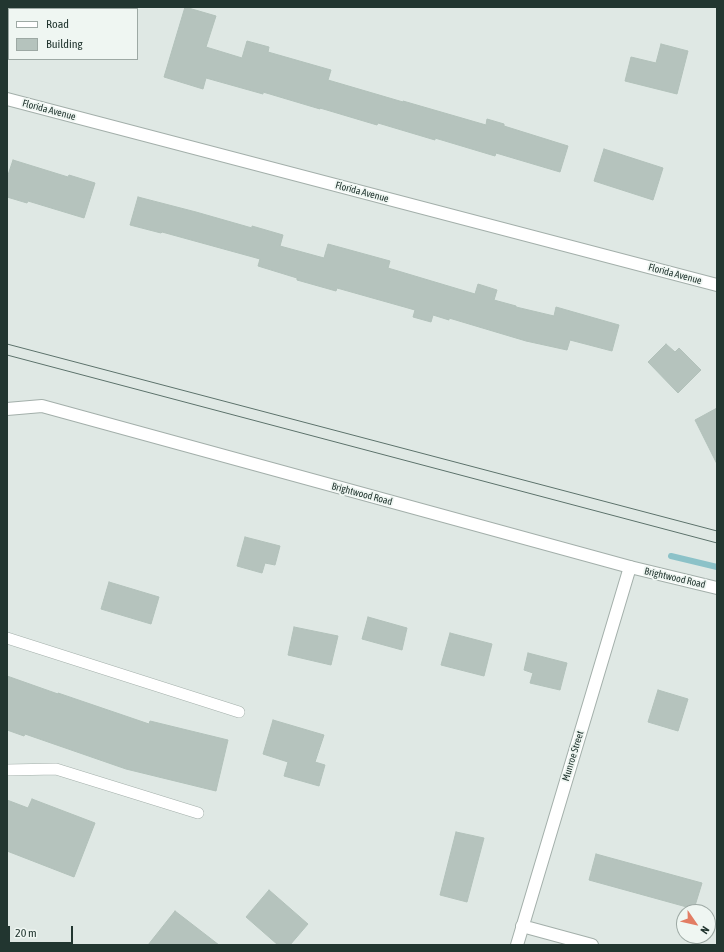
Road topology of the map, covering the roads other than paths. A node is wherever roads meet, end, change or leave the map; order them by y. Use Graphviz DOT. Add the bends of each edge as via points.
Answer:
graph roads {
  1 [pos="7,99"];
  2 [pos="717,285"];
  3 [pos="7,409"];
  4 [pos="630,567"];
  5 [pos="717,588"];
  6 [pos="7,638"];
  7 [pos="239,712"];
  8 [pos="7,770"];
  9 [pos="198,813"];
  10 [pos="522,926"];
  11 [pos="517,945"];
  12 [pos="592,945"];
  1 -- 2 [label="street, Florida Avenue"];
  3 -- 4 [label="street, Brightwood Road" via="42,406"];
  4 -- 5 [label="street, Brightwood Road"];
  4 -- 10 [label="street, Munroe Street"];
  6 -- 7 [label="lane"];
  8 -- 9 [label="lane" via="56,769"];
  10 -- 11 [label="street, Munroe Street"];
  10 -- 12 [label="street"];
}
